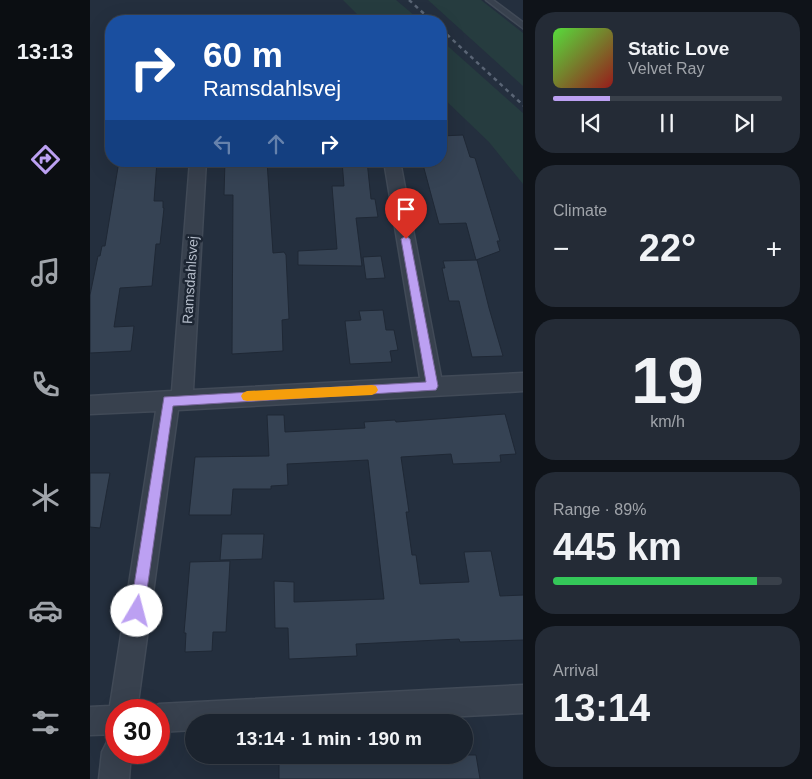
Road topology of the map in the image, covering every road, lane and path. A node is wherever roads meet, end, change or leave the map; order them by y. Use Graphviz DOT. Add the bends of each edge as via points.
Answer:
graph roads {
  1 [pos="489,0"];
  2 [pos="523,27"];
  3 [pos="197,167"];
  4 [pos="393,167"];
  5 [pos="523,382"];
  6 [pos="432,386"];
  7 [pos="175,400"];
  8 [pos="90,405"];
  9 [pos="125,699"];
  10 [pos="523,699"];
  11 [pos="170,717"];
  12 [pos="90,720"];
  13 [pos="105,720"];
  14 [pos="116,764"];
  15 [pos="114,779"];
  1 -- 2 [label="lane"];
  3 -- 7 [label="street, Ramsdahlsvej"];
  4 -- 6 [label="street"];
  5 -- 6 [label="street"];
  6 -- 7 [label="street"];
  7 -- 8 [label="street"];
  7 -- 9 [label="street, Ramsdahlsvej"];
  10 -- 11 [label="street"];
  12 -- 13 [label="street"];
  14 -- 15 [label="street"];
}
